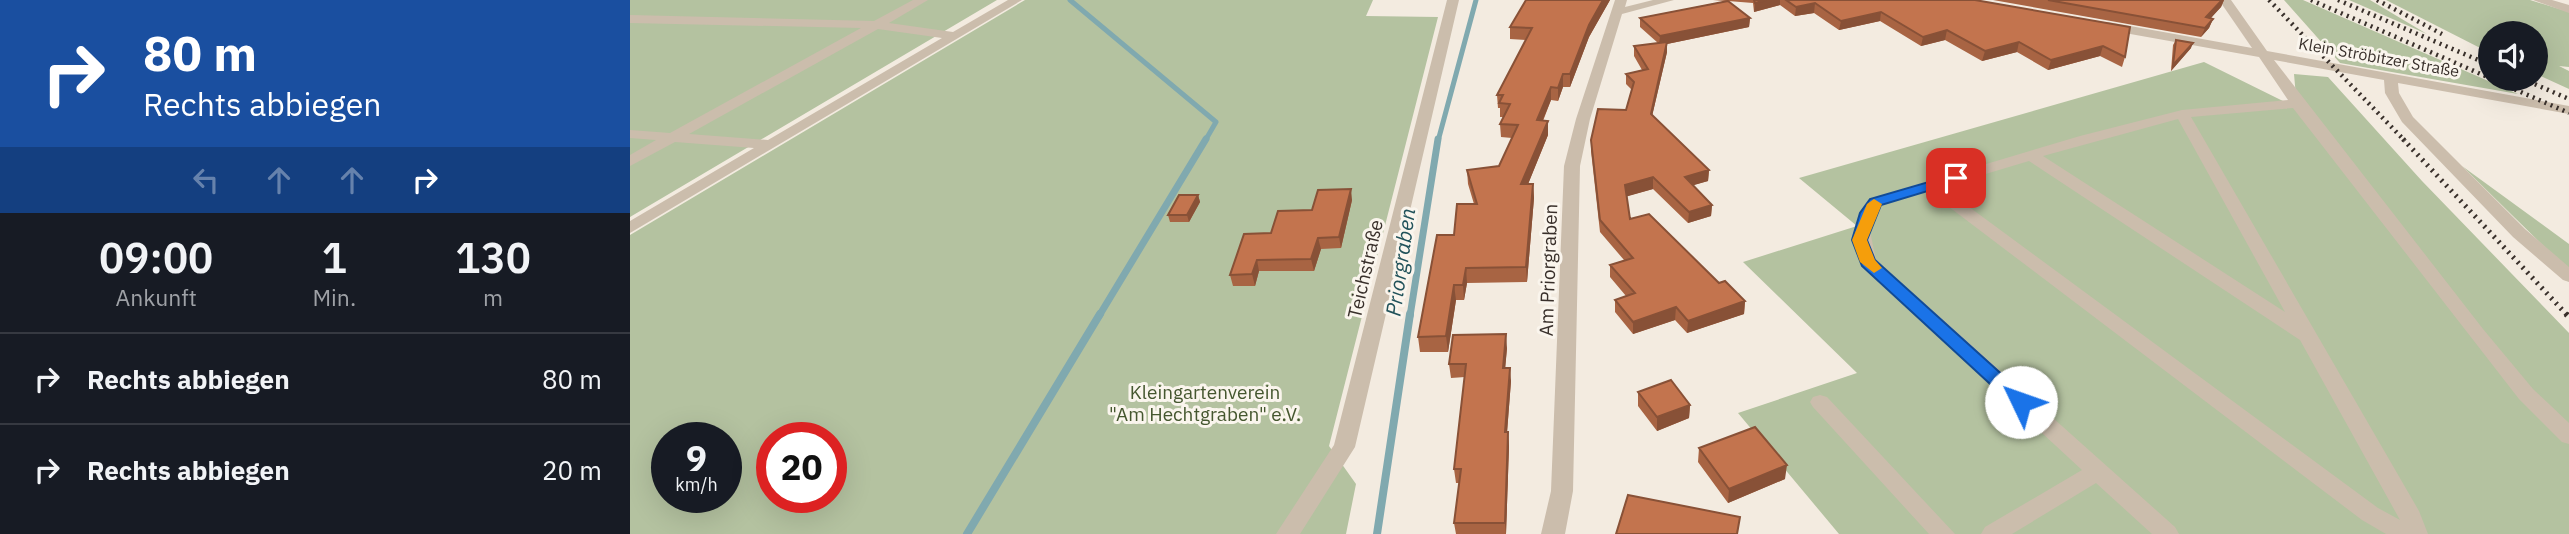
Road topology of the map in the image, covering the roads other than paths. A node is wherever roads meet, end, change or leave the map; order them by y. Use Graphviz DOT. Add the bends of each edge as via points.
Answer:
graph roads {
  1 [pos="922,0"];
  2 [pos="1016,0"];
  3 [pos="1453,0"];
  4 [pos="1668,0"];
  5 [pos="2225,0"];
  6 [pos="2539,0"];
  7 [pos="1619,6"];
  8 [pos="2569,9"];
  9 [pos="630,19"];
  10 [pos="2091,23"];
  11 [pos="875,26"];
  12 [pos="954,36"];
  13 [pos="2265,54"];
  14 [pos="2390,77"];
  15 [pos="2297,103"];
  16 [pos="2569,110"];
  17 [pos="2182,114"];
  18 [pos="630,134"];
  19 [pos="674,136"];
  20 [pos="771,145"];
  21 [pos="2031,155"];
  22 [pos="630,160"];
  23 [pos="1931,186"];
  24 [pos="630,228"];
  25 [pos="2569,276"];
  26 [pos="2310,337"];
  27 [pos="1820,402"];
  28 [pos="2569,436"];
  29 [pos="2098,471"];
  30 [pos="1288,534"];
  31 [pos="1553,534"];
  32 [pos="1943,534"];
  33 [pos="1993,534"];
  34 [pos="2167,534"];
  35 [pos="2406,534"];
  36 [pos="2416,534"];
  1 -- 11 [label="street"];
  2 -- 12 [label="street"];
  3 -- 30 [label="street, Teichstraße" via="1344,447"];
  4 -- 7 [label="street, Am Priorgraben"];
  5 -- 13 [label="street"];
  6 -- 8 [label="street"];
  7 -- 31 [label="street, Am Priorgraben" via="1572,166 1562,491"];
  9 -- 11 [label="street"];
  10 -- 13 [label="street, Klein Ströbitzer Straße"];
  11 -- 12 [label="street"];
  11 -- 19 [label="street"];
  12 -- 20 [label="street"];
  13 -- 14 [label="street, Klein Ströbitzer Straße"];
  13 -- 15 [label="street"];
  14 -- 16 [label="street, Klein Ströbitzer Straße"];
  14 -- 25 [label="street" via="2392,93 2407,119 2519,233"];
  15 -- 17 [label="street"];
  15 -- 28 [label="street" via="2501,363"];
  17 -- 21 [label="street"];
  17 -- 26 [label="street"];
  18 -- 19 [label="street"];
  19 -- 20 [label="street"];
  19 -- 22 [label="street"];
  20 -- 24 [label="street"];
  21 -- 23 [label="street"];
  21 -- 26 [label="street"];
  23 -- 29 [label="street" via="1875,202 1860,240 1868,262"];
  23 -- 35 [label="street" via="2370,514"];
  26 -- 36 [label="street" via="2411,517"];
  27 -- 32 [label="street"];
  29 -- 33 [label="street"];
  29 -- 34 [label="street"];
}
